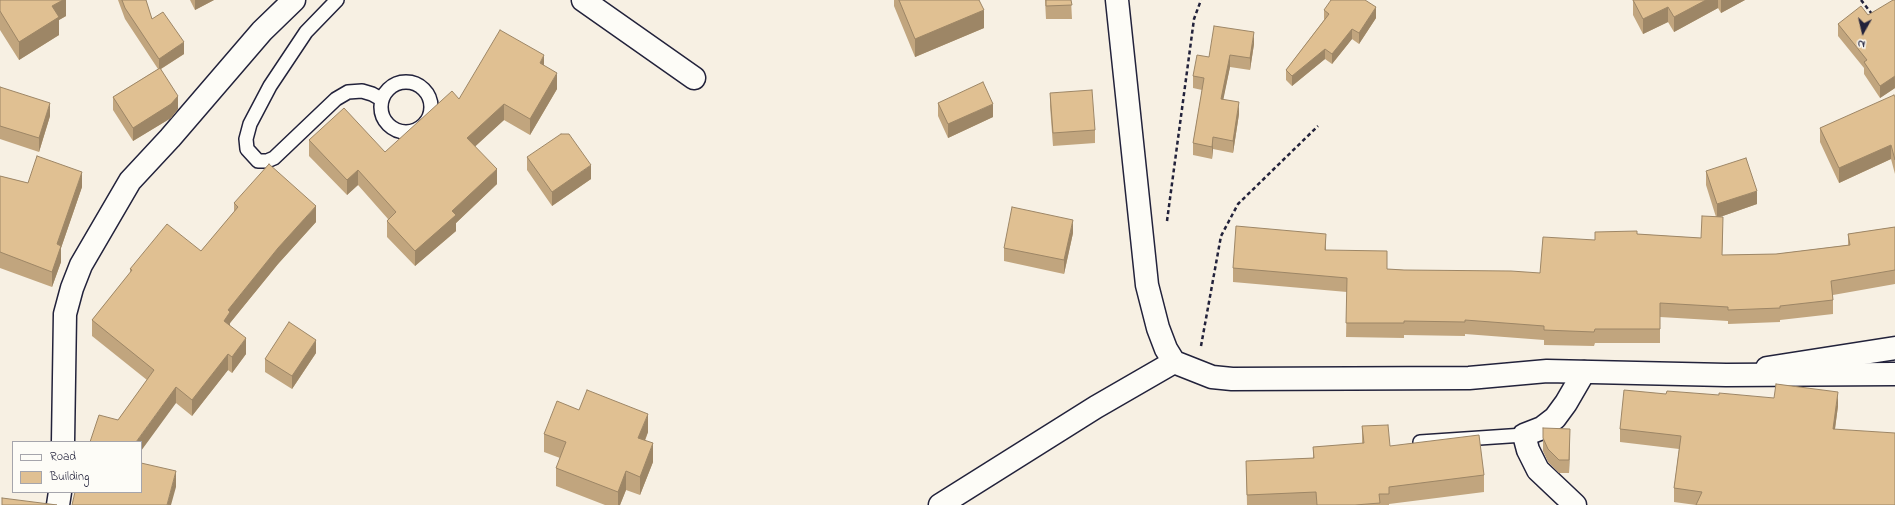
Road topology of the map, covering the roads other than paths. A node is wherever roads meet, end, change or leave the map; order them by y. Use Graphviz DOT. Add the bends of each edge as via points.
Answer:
graph roads {
  1 [pos="294,0"];
  2 [pos="337,0"];
  3 [pos="583,0"];
  4 [pos="1117,0"];
  5 [pos="694,78"];
  6 [pos="382,100"];
  7 [pos="1895,348"];
  8 [pos="1174,362"];
  9 [pos="1584,372"];
  10 [pos="1895,374"];
  11 [pos="1726,375"];
  12 [pos="1524,435"];
  13 [pos="63,441"];
  14 [pos="1420,442"];
  15 [pos="60,493"];
  16 [pos="58,505"];
  17 [pos="940,505"];
  18 [pos="1575,505"];
  1 -- 13 [label="street" via="262,31 130,181 81,265 65,314"];
  2 -- 6 [label="lane" via="306,32 270,86 250,124 246,138 247,149 258,161 274,158 336,98 348,92 362,91"];
  3 -- 5 [label="street"];
  4 -- 8 [label="street" via="1147,285 1158,328"];
  7 -- 11 [label="street"];
  8 -- 9 [label="street" via="1212,377 1240,379 1469,378 1547,371"];
  8 -- 17 [label="street" via="1096,407"];
  9 -- 11 [label="street"];
  9 -- 12 [label="street" via="1566,404 1554,418 1542,428"];
  10 -- 11 [label="street"];
  12 -- 14 [label="lane"];
  12 -- 18 [label="street" via="1538,470"];
  15 -- 16 [label="street"];
}
